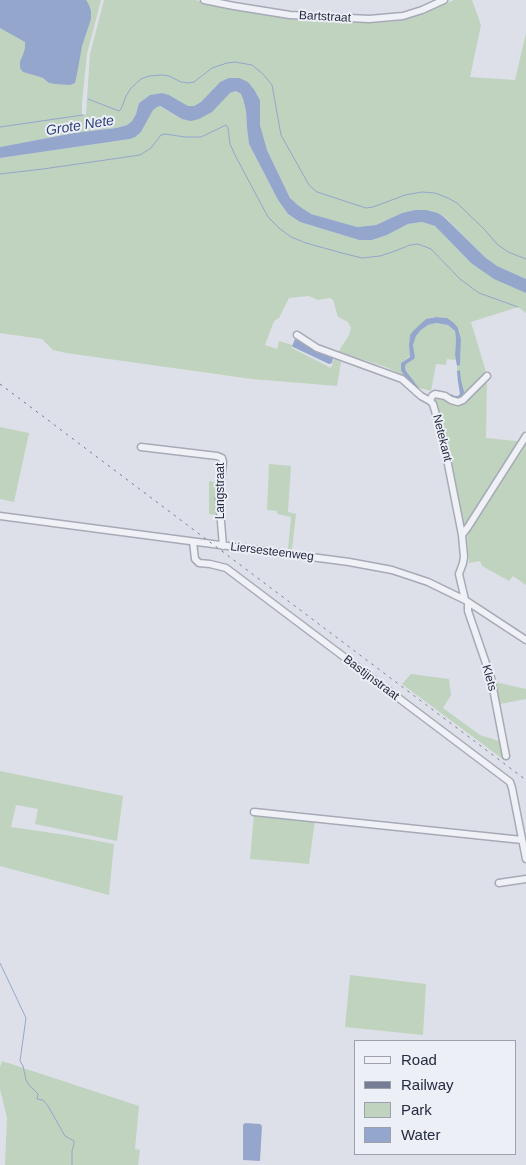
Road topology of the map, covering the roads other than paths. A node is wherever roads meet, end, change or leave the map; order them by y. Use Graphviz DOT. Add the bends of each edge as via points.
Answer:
graph roads {
  1 [pos="204,0"];
  2 [pos="444,0"];
  3 [pos="296,335"];
  4 [pos="487,376"];
  5 [pos="430,401"];
  6 [pos="526,436"];
  7 [pos="142,447"];
  8 [pos="0,516"];
  9 [pos="462,536"];
  10 [pos="193,542"];
  11 [pos="223,546"];
  12 [pos="466,601"];
  13 [pos="526,640"];
  14 [pos="506,756"];
  15 [pos="254,812"];
  16 [pos="522,840"];
  17 [pos="526,859"];
  18 [pos="526,879"];
  19 [pos="499,883"];
  1 -- 2 [label="street, Bartstraat" via="290,15 369,19 403,16"];
  3 -- 5 [label="street, Netekant" via="317,348 402,379"];
  4 -- 5 [label="street" via="463,400 458,402 435,394"];
  5 -- 9 [label="street, Netekant" via="443,439"];
  6 -- 9 [label="street"];
  7 -- 11 [label="street, Langstraat" via="222,458 219,498"];
  8 -- 10 [label="street, Liersesteenweg"];
  9 -- 12 [label="street, Netekant" via="464,563 459,574"];
  10 -- 11 [label="street, Liersesteenweg"];
  10 -- 16 [label="street, Bastijnstraat" via="193,553 198,563 226,568 510,782"];
  11 -- 12 [label="street, Liersesteenweg" via="392,570 428,582"];
  12 -- 13 [label="street, Liersesteenweg"];
  12 -- 14 [label="street, Klets" via="491,678"];
  15 -- 16 [label="street"];
  16 -- 17 [label="street, Bastijnstraat"];
  18 -- 19 [label="street"];
}
